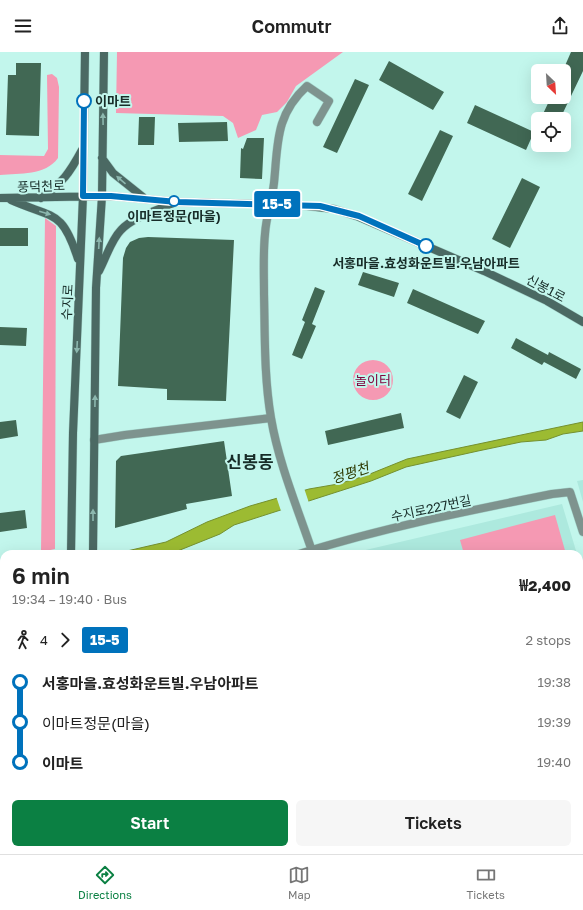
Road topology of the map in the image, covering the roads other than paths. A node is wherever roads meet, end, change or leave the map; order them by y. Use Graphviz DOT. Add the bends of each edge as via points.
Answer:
graph roads {
  1 [pos="85,52"];
  2 [pos="104,52"];
  3 [pos="317,122"];
  4 [pos="84,148"];
  5 [pos="102,158"];
  6 [pos="83,196"];
  7 [pos="102,196"];
  8 [pos="0,198"];
  9 [pos="41,198"];
  10 [pos="144,198"];
  11 [pos="9,199"];
  12 [pos="177,202"];
  13 [pos="270,203"];
  14 [pos="80,266"];
  15 [pos="97,275"];
  16 [pos="583,322"];
  17 [pos="271,418"];
  18 [pos="94,440"];
  19 [pos="583,532"];
  20 [pos="71,550"];
  21 [pos="93,550"];
  22 [pos="311,550"];
  23 [pos="319,550"];
  1 -- 4 [label="main road, 수지로"];
  5 -- 2 [label="main road, one-way"];
  3 -- 13 [label="street" via="329,101 307,86 292,101 280,127"];
  4 -- 6 [label="main road, 수지로"];
  4 -- 9 [label="main road" via="70,174"];
  5 -- 7 [label="main road"];
  10 -- 5 [label="main road, one-way" via="113,173"];
  6 -- 7 [label="main road, 신봉1로"];
  6 -- 9 [label="main road, 풍덕천로"];
  6 -- 14 [label="main road, 수지로"];
  7 -- 10 [label="main road, 신봉1로"];
  15 -- 7 [label="main road, one-way"];
  8 -- 11 [label="main road, 풍덕천로"];
  9 -- 11 [label="main road, 풍덕천로"];
  10 -- 12 [label="main road, 신봉1로"];
  11 -- 14 [label="main road, one-way" via="51,214 62,222 73,243"];
  12 -- 13 [label="main road, 신봉1로"];
  12 -- 15 [label="main road" via="133,221 121,230"];
  13 -- 16 [label="main road, 신봉1로" via="320,206 359,216 518,286"];
  13 -- 17 [label="street" via="265,234 264,320"];
  14 -- 20 [label="main road, 수지로, one-way"];
  18 -- 15 [label="main road, one-way"];
  17 -- 18 [label="street"];
  17 -- 22 [label="street" via="287,478"];
  21 -- 18 [label="main road, one-way"];
  19 -- 23 [label="street, 수지로227번길" via="570,492 421,521"];
}
